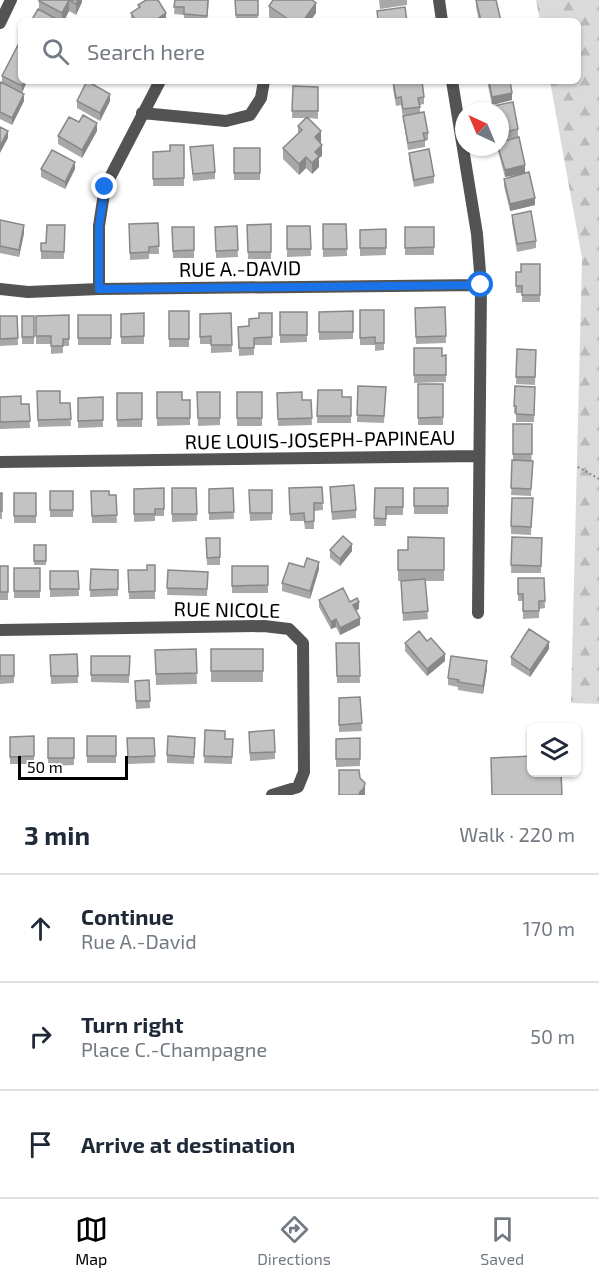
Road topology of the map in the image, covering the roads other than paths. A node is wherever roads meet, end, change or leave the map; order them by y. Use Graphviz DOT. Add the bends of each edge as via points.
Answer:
graph roads {
  1 [pos="11,0"];
  2 [pos="439,0"];
  3 [pos="442,18"];
  4 [pos="0,22"];
  5 [pos="158,84"];
  6 [pos="263,84"];
  7 [pos="452,84"];
  8 [pos="142,113"];
  9 [pos="481,285"];
  10 [pos="0,289"];
  11 [pos="99,289"];
  12 [pos="478,456"];
  13 [pos="0,462"];
  14 [pos="478,613"];
  15 [pos="0,630"];
  16 [pos="272,795"];
  1 -- 4 [label="street"];
  2 -- 3 [label="street"];
  5 -- 8 [label="street"];
  6 -- 8 [label="street" via="261,98 250,115 226,120"];
  7 -- 9 [label="street, RUE LOUIS-JOSEPH-PAPINEAU" via="477,234"];
  8 -- 11 [label="street" via="105,187 99,226"];
  9 -- 11 [label="street, RUE A.-DAVID"];
  9 -- 12 [label="street, RUE LOUIS-JOSEPH-PAPINEAU"];
  10 -- 11 [label="street, RUE A.-DAVID"];
  12 -- 13 [label="street, RUE LOUIS-JOSEPH-PAPINEAU"];
  12 -- 14 [label="street"];
  15 -- 16 [label="street, RUE NICOLE" via="289,628 303,643 304,772 298,787"];
}
